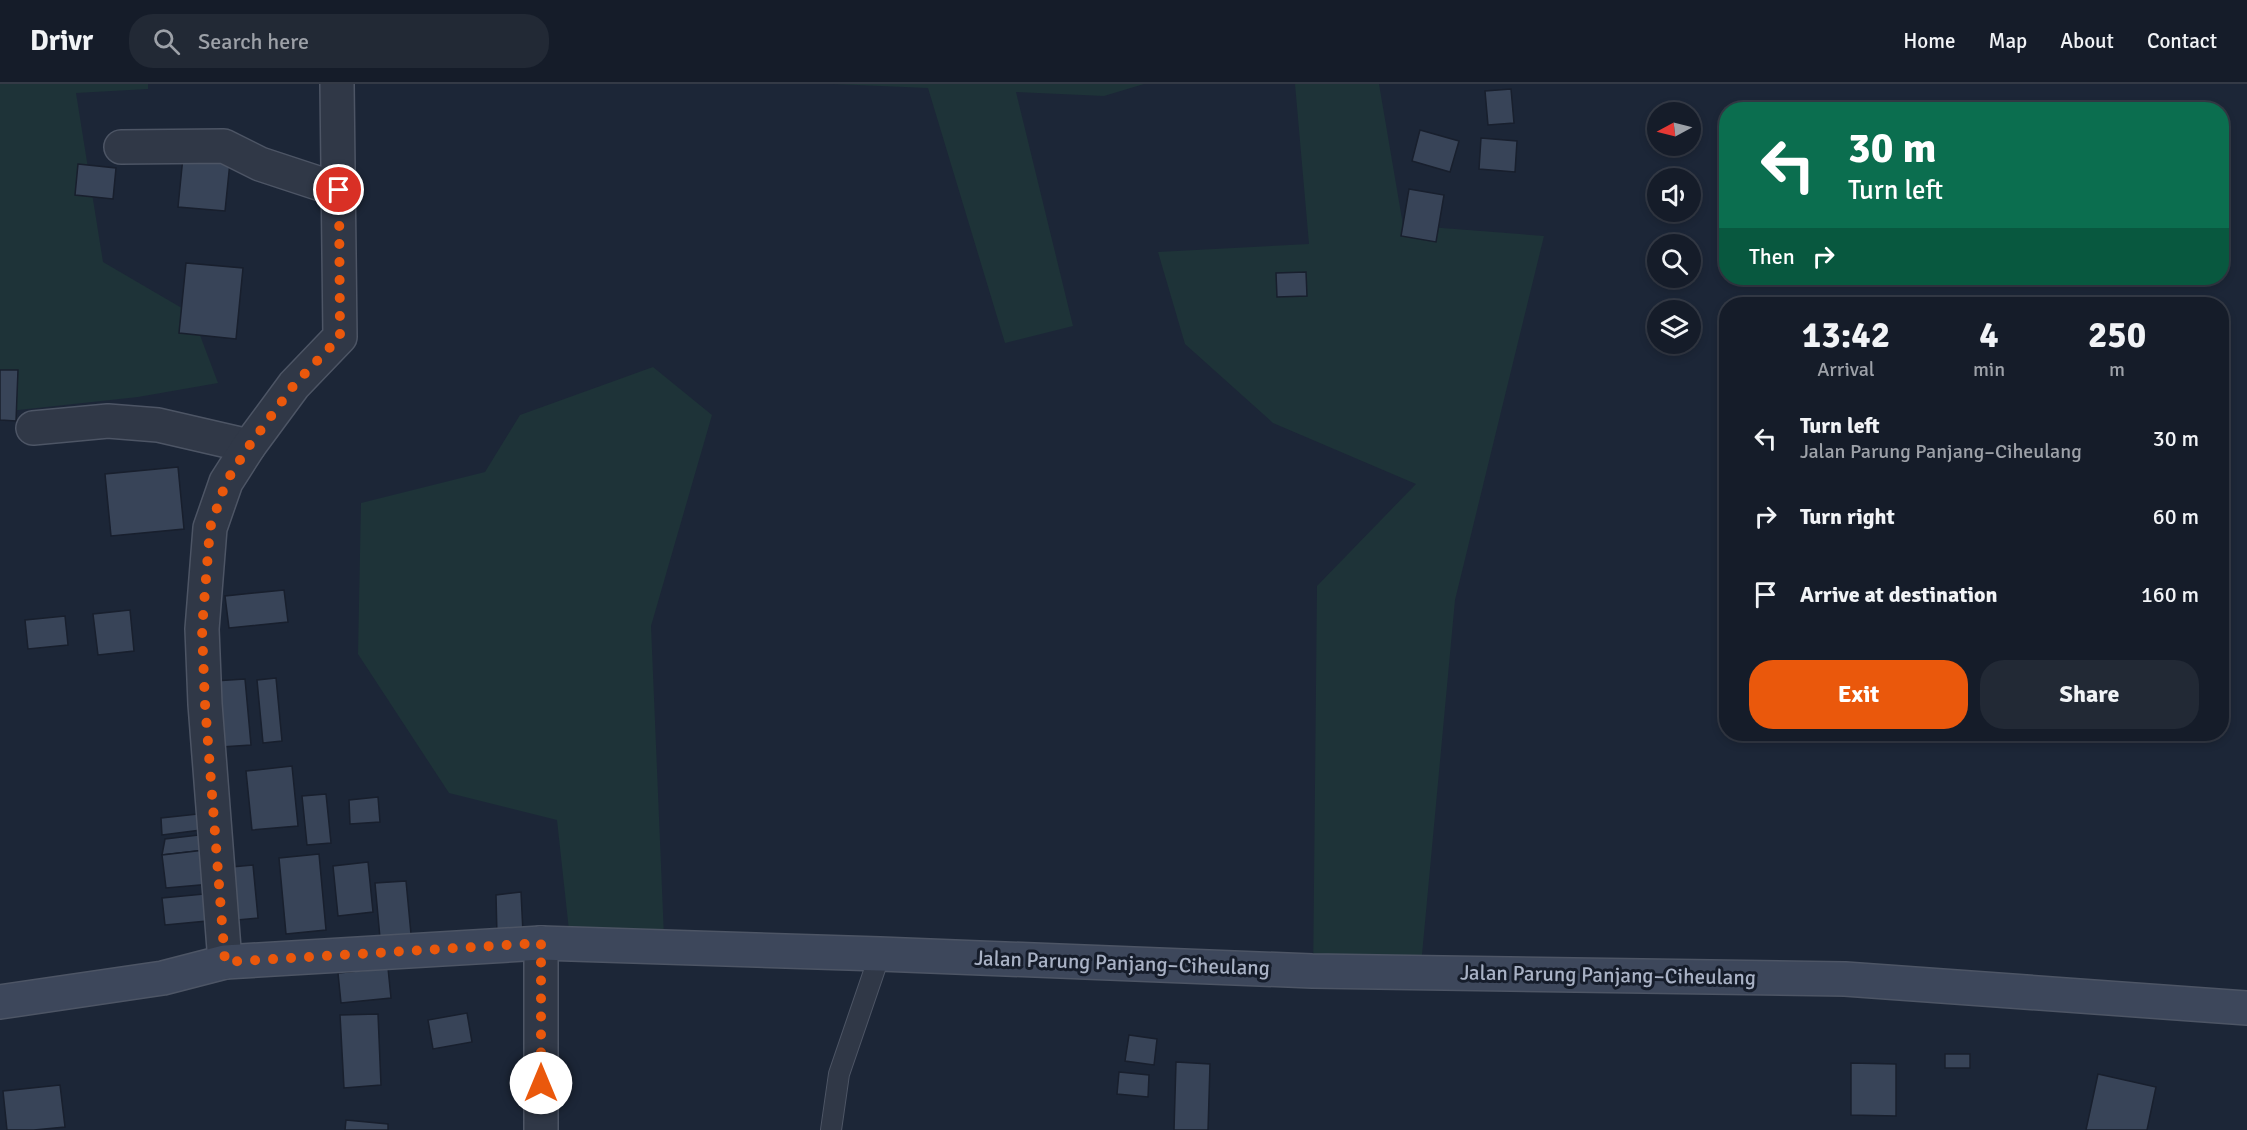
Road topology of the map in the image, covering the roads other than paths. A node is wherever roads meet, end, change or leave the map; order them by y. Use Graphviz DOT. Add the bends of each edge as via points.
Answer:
graph roads {
  1 [pos="337,84"];
  2 [pos="121,147"];
  3 [pos="339,190"];
  4 [pos="33,428"];
  5 [pos="249,446"];
  6 [pos="541,943"];
  7 [pos="880,954"];
  8 [pos="225,962"];
  9 [pos="0,1002"];
  10 [pos="2247,1008"];
  11 [pos="541,1130"];
  12 [pos="831,1130"];
  1 -- 3 [label="street"];
  2 -- 3 [label="street" via="224,146 260,164"];
  3 -- 5 [label="street" via="340,337 294,385"];
  4 -- 5 [label="street" via="108,421 158,425"];
  5 -- 8 [label="street" via="226,482 210,528 202,629"];
  6 -- 7 [label="street, Jalan Parung Panjang–Ciheulang"];
  6 -- 8 [label="street, Jalan Parung Panjang–Ciheulang"];
  6 -- 11 [label="street"];
  7 -- 10 [label="street, Jalan Parung Panjang–Ciheulang" via="1312,971 1845,979"];
  7 -- 12 [label="lane" via="839,1074"];
  8 -- 9 [label="street, Jalan Parung Panjang–Ciheulang" via="163,978"];
}
